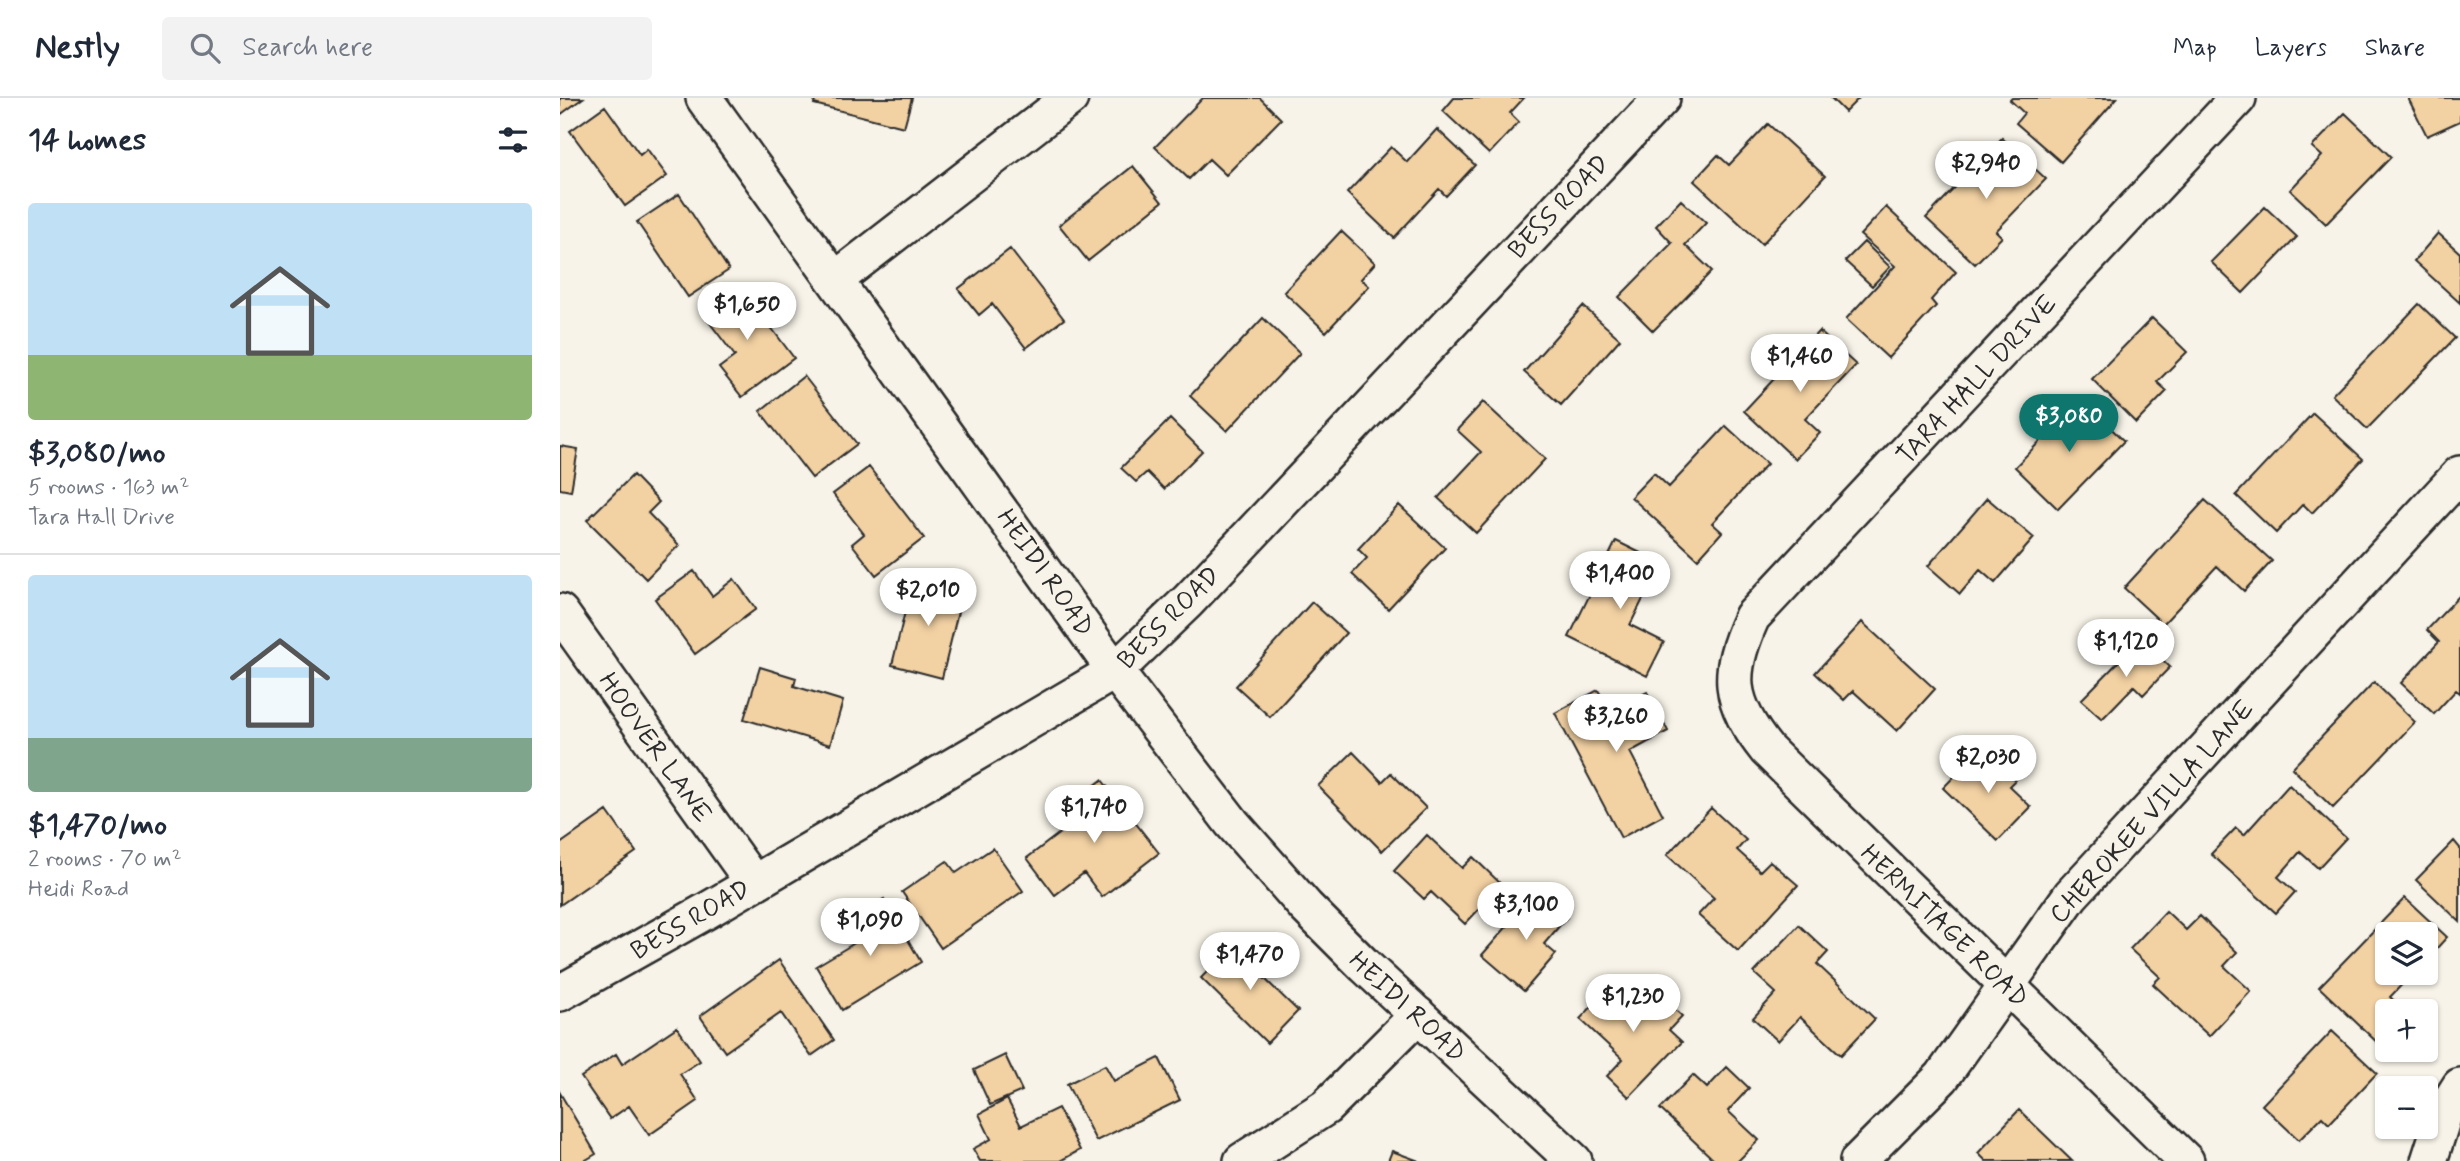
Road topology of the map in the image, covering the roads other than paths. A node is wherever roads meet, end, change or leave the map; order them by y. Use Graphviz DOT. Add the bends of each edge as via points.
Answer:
graph roads {
  1 [pos="704,98"];
  2 [pos="1070,98"];
  3 [pos="1662,98"];
  4 [pos="2238,98"];
  5 [pos="835,280"];
  6 [pos="2460,474"];
  7 [pos="560,612"];
  8 [pos="1115,671"];
  9 [pos="1734,672"];
  10 [pos="753,883"];
  11 [pos="2005,984"];
  12 [pos="560,993"];
  13 [pos="1418,1015"];
  14 [pos="2460,1086"];
  15 [pos="1242,1161"];
  16 [pos="1574,1161"];
  17 [pos="1858,1161"];
  18 [pos="2186,1161"];
  19 [pos="2429,1161"];
  1 -- 5 [label="street, HEIDI ROAD"];
  2 -- 5 [label="street"];
  3 -- 8 [label="street, BESS ROAD" via="1188,601"];
  4 -- 9 [label="street, TARA HALL DRIVE" via="1752,617"];
  5 -- 8 [label="street, HEIDI ROAD"];
  6 -- 11 [label="street, CHEROKEE VILLA LANE" via="2071,895"];
  7 -- 10 [label="street, HOOVER LANE"];
  8 -- 10 [label="street, BESS ROAD"];
  8 -- 13 [label="street, HEIDI ROAD" via="1256,851 1306,907"];
  9 -- 11 [label="street, HERMITAGE ROAD" via="1745,722 1767,750"];
  10 -- 12 [label="street, BESS ROAD"];
  11 -- 17 [label="street, CHEROKEE VILLA LANE" via="1941,1077"];
  11 -- 18 [label="street, HERMITAGE ROAD"];
  13 -- 15 [label="street" via="1326,1107"];
  13 -- 16 [label="street, HEIDI ROAD"];
  14 -- 19 [label="street" via="2446,1108"];
}
